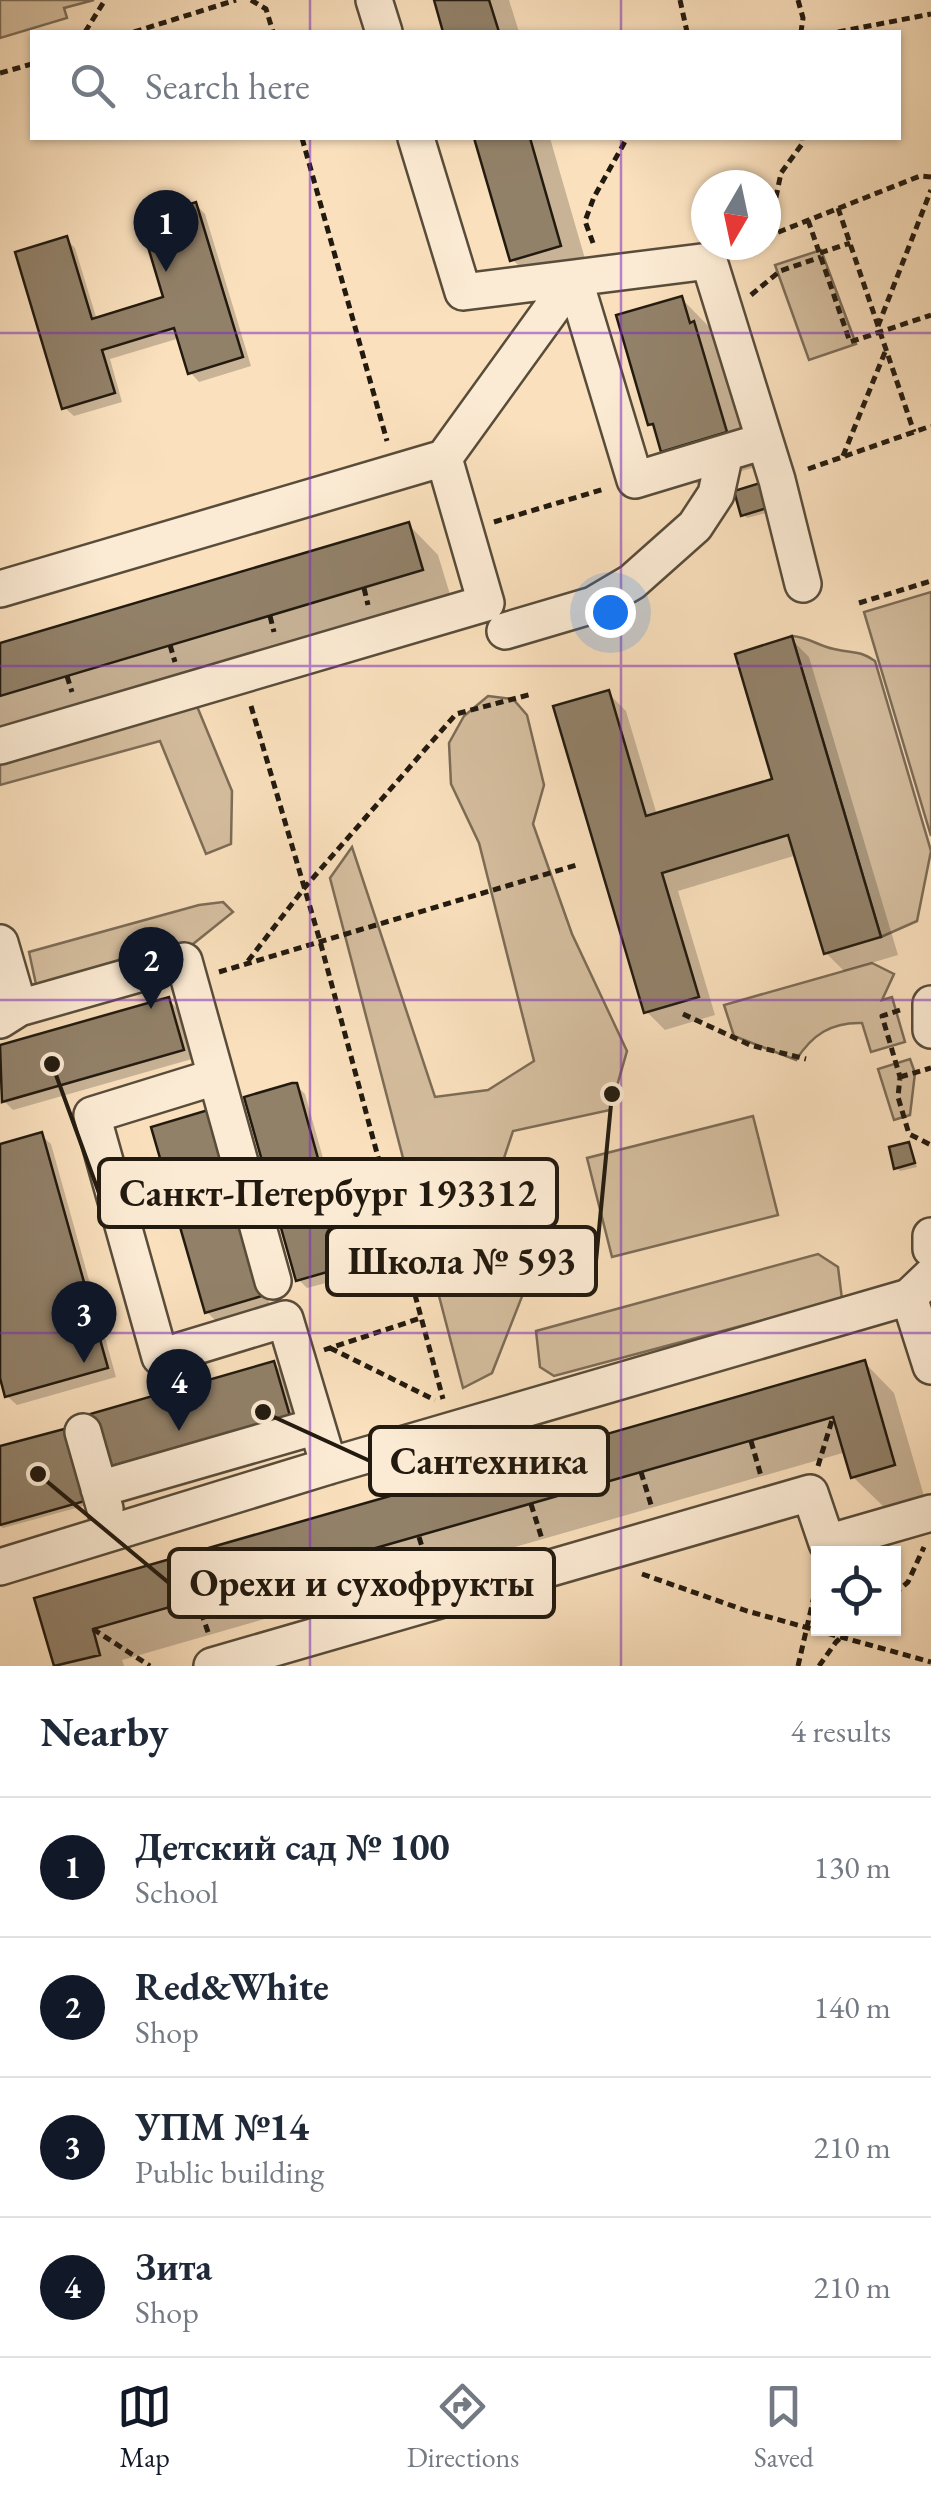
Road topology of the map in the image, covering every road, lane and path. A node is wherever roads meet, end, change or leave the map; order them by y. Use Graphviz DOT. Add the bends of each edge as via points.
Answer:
graph roads {
  1 [pos="105,0"];
  2 [pos="236,0"];
  3 [pos="251,0"];
  4 [pos="374,0"];
  5 [pos="680,0"];
  6 [pos="798,0"];
  7 [pos="92,3"];
  8 [pos="98,12"];
  9 [pos="931,14"];
  10 [pos="87,30"];
  11 [pos="140,30"];
  12 [pos="271,30"];
  13 [pos="383,30"];
  14 [pos="689,30"];
  15 [pos="801,30"];
  16 [pos="848,30"];
  17 [pos="30,65"];
  18 [pos="0,74"];
  19 [pos="303,140"];
  20 [pos="417,140"];
  21 [pos="626,140"];
  22 [pos="802,140"];
  23 [pos="781,173"];
  24 [pos="931,177"];
  25 [pos="931,190"];
  26 [pos="838,208"];
  27 [pos="808,220"];
  28 [pos="781,231"];
  29 [pos="850,243"];
  30 [pos="820,255"];
  31 [pos="589,276"];
  32 [pos="931,315"];
  33 [pos="726,316"];
  34 [pos="879,329"];
  35 [pos="886,349"];
  36 [pos="931,426"];
  37 [pos="914,432"];
  38 [pos="764,441"];
  39 [pos="725,453"];
  40 [pos="843,456"];
  41 [pos="444,458"];
  42 [pos="396,472"];
  43 [pos="635,480"];
  44 [pos="777,480"];
  45 [pos="463,531"];
  46 [pos="931,581"];
  47 [pos="804,584"];
  48 [pos="0,589"];
  49 [pos="858,603"];
  50 [pos="505,631"];
  51 [pos="242,674"];
  52 [pos="532,694"];
  53 [pos="0,746"];
  54 [pos="580,864"];
  55 [pos="305,887"];
  56 [pos="320,941"];
  57 [pos="0,943"];
  58 [pos="247,963"];
  59 [pos="190,982"];
  60 [pos="931,1005"];
  61 [pos="10,1014"];
  62 [pos="683,1014"];
  63 [pos="931,1030"];
  64 [pos="806,1059"];
  65 [pos="931,1068"];
  66 [pos="215,1077"];
  67 [pos="900,1077"];
  68 [pos="931,1145"];
  69 [pos="931,1236"];
  70 [pos="931,1249"];
  71 [pos="274,1282"];
  72 [pos="920,1286"];
  73 [pos="421,1318"];
  74 [pos="313,1353"];
  75 [pos="931,1366"];
  76 [pos="833,1417"];
  77 [pos="317,1426"];
  78 [pos="82,1432"];
  79 [pos="329,1466"];
  80 [pos="99,1489"];
  81 [pos="810,1492"];
  82 [pos="931,1512"];
  83 [pos="112,1534"];
  84 [pos="930,1534"];
  85 [pos="590,1556"];
  86 [pos="0,1567"];
  87 [pos="901,1588"];
  88 [pos="811,1612"];
  89 [pos="808,1626"];
  90 [pos="811,1627"];
  91 [pos="93,1630"];
  92 [pos="844,1636"];
  93 [pos="931,1662"];
  94 [pos="150,1666"];
  95 [pos="212,1666"];
  96 [pos="798,1666"];
  97 [pos="819,1666"];
  1 -- 8 [label="path"];
  2 -- 11 [label="path"];
  3 -- 12 [label="path" via="266,9"];
  4 -- 13 [label="lane"];
  5 -- 14 [label="path"];
  6 -- 15 [label="path"];
  7 -- 8 [label="path"];
  8 -- 10 [label="path"];
  9 -- 16 [label="path"];
  17 -- 18 [label="path"];
  19 -- 42 [label="path"];
  20 -- 31 [label="lane" via="463,292"];
  21 -- 31 [label="path" via="585,221"];
  22 -- 23 [label="path"];
  24 -- 26 [label="path"];
  25 -- 34 [label="path"];
  26 -- 27 [label="path"];
  26 -- 29 [label="path"];
  27 -- 28 [label="path"];
  27 -- 30 [label="path"];
  29 -- 30 [label="path"];
  29 -- 34 [label="path"];
  30 -- 33 [label="path" via="780,271"];
  30 -- 34 [label="path" via="850,342"];
  31 -- 33 [label="lane" via="709,261"];
  31 -- 41 [label="lane"];
  31 -- 43 [label="lane"];
  32 -- 34 [label="path"];
  33 -- 38 [label="lane"];
  34 -- 35 [label="path"];
  35 -- 37 [label="path"];
  35 -- 40 [label="path"];
  36 -- 37 [label="path"];
  37 -- 40 [label="path"];
  38 -- 39 [label="lane"];
  38 -- 44 [label="lane"];
  39 -- 43 [label="lane"];
  39 -- 50 [label="lane" via="716,494 694,526 632,582 593,605"];
  40 -- 44 [label="path"];
  41 -- 42 [label="lane"];
  41 -- 45 [label="lane"];
  42 -- 48 [label="lane"];
  43 -- 45 [label="path"];
  44 -- 47 [label="lane"];
  45 -- 51 [label="lane" via="486,603"];
  46 -- 49 [label="path"];
  51 -- 53 [label="lane"];
  51 -- 55 [label="path"];
  52 -- 55 [label="path" via="456,714"];
  54 -- 56 [label="path"];
  55 -- 56 [label="path"];
  55 -- 58 [label="path"];
  56 -- 58 [label="path"];
  56 -- 73 [label="path"];
  57 -- 61 [label="lane"];
  58 -- 59 [label="path"];
  59 -- 61 [label="lane" via="184,961"];
  59 -- 66 [label="lane"];
  60 -- 63 [label="lane"];
  60 -- 67 [label="path" via="882,1016"];
  62 -- 64 [label="path" via="750,1046"];
  65 -- 67 [label="path"];
  66 -- 71 [label="lane"];
  66 -- 74 [label="lane" via="92,1115 160,1357 286,1319"];
  67 -- 68 [label="path" via="898,1097 909,1134"];
  69 -- 70 [label="lane"];
  72 -- 75 [label="lane"];
  72 -- 79 [label="lane"];
  73 -- 74 [label="path"];
  73 -- 74 [label="path" via="445,1405"];
  74 -- 77 [label="lane"];
  76 -- 81 [label="path"];
  77 -- 79 [label="lane"];
  77 -- 80 [label="lane"];
  78 -- 80 [label="lane"];
  79 -- 83 [label="lane"];
  80 -- 83 [label="lane"];
  81 -- 82 [label="lane" via="827,1544"];
  81 -- 85 [label="lane"];
  83 -- 86 [label="lane"];
  84 -- 87 [label="path"];
  85 -- 89 [label="path"];
  85 -- 95 [label="lane"];
  88 -- 89 [label="path"];
  89 -- 90 [label="path"];
  89 -- 96 [label="path"];
  91 -- 94 [label="path"];
  92 -- 93 [label="path"];
  92 -- 97 [label="path"];
}
